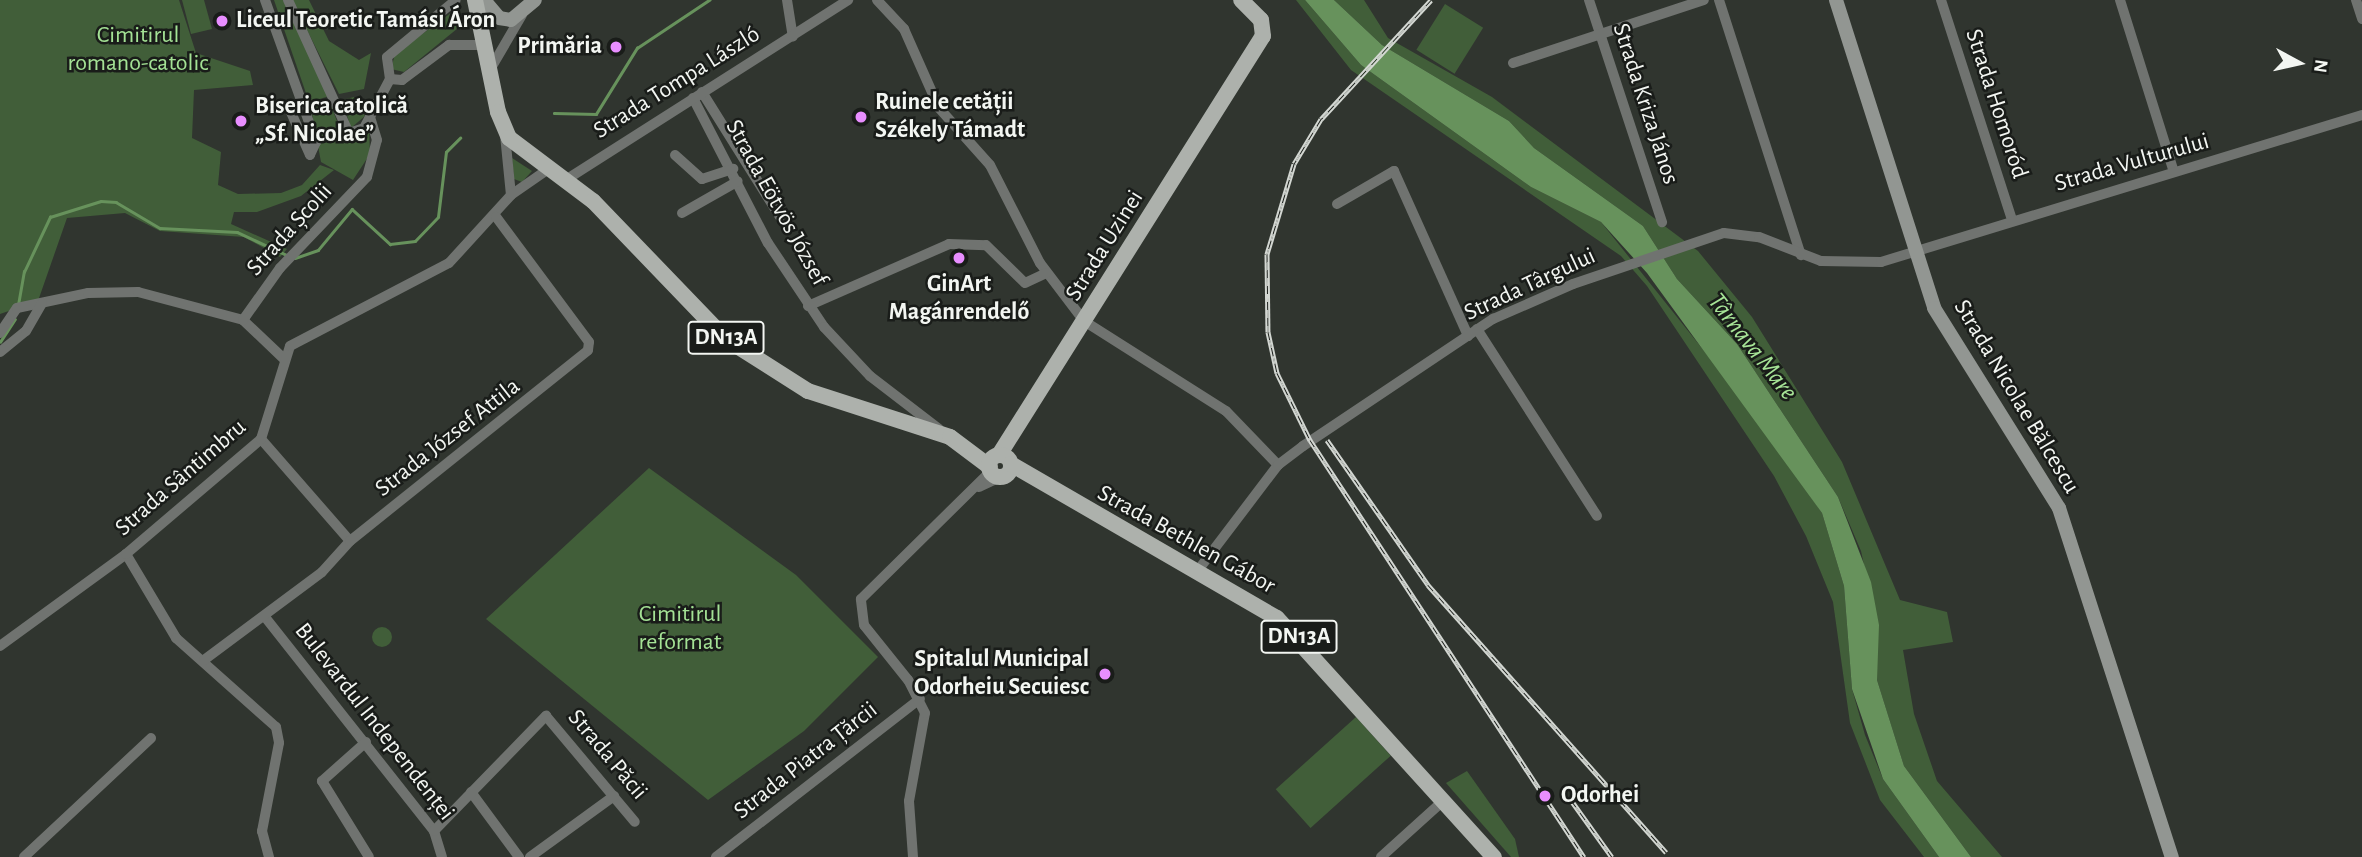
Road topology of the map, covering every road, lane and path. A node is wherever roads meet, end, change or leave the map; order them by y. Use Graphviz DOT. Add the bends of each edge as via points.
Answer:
graph roads {
  1 [pos="265,0"];
  2 [pos="288,0"];
  3 [pos="456,0"];
  4 [pos="475,0"];
  5 [pos="484,0"];
  6 [pos="535,0"];
  7 [pos="787,0"];
  8 [pos="848,0"];
  9 [pos="877,0"];
  10 [pos="1241,0"];
  11 [pos="1590,0"];
  12 [pos="1704,0"];
  13 [pos="1719,0"];
  14 [pos="1836,0"];
  15 [pos="1941,0"];
  16 [pos="2120,0"];
  17 [pos="2356,0"];
  18 [pos="522,15"];
  19 [pos="2362,19"];
  20 [pos="1600,34"];
  21 [pos="793,37"];
  22 [pos="483,45"];
  23 [pos="1513,63"];
  24 [pos="390,79"];
  25 [pos="490,82"];
  26 [pos="698,95"];
  27 [pos="290,110"];
  28 [pos="2362,115"];
  29 [pos="370,117"];
  30 [pos="504,131"];
  31 [pos="675,155"];
  32 [pos="733,169"];
  33 [pos="547,170"];
  34 [pos="2174,172"];
  35 [pos="564,181"];
  36 [pos="738,181"];
  37 [pos="511,195"];
  38 [pos="1337,204"];
  39 [pos="682,213"];
  40 [pos="496,217"];
  41 [pos="780,217"];
  42 [pos="2012,220"];
  43 [pos="1662,222"];
  44 [pos="1915,252"];
  45 [pos="1801,255"];
  46 [pos="1046,273"];
  47 [pos="42,303"];
  48 [pos="808,306"];
  49 [pos="243,320"];
  50 [pos="1084,321"];
  51 [pos="1472,332"];
  52 [pos="0,333"];
  53 [pos="0,352"];
  54 [pos="283,358"];
  55 [pos="903,403"];
  56 [pos="891,420"];
  57 [pos="950,437"];
  58 [pos="261,439"];
  59 [pos="1278,465"];
  60 [pos="1000,466"];
  61 [pos="1597,516"];
  62 [pos="350,541"];
  63 [pos="127,554"];
  64 [pos="1199,569"];
  65 [pos="265,617"];
  66 [pos="0,646"];
  67 [pos="204,660"];
  68 [pos="920,699"];
  69 [pos="151,738"];
  70 [pos="366,742"];
  71 [pos="471,792"];
  72 [pos="614,796"];
  73 [pos="1444,800"];
  74 [pos="635,822"];
  75 [pos="434,831"];
  76 [pos="24,857"];
  77 [pos="269,857"];
  78 [pos="369,857"];
  79 [pos="442,857"];
  80 [pos="519,857"];
  81 [pos="530,857"];
  82 [pos="716,857"];
  83 [pos="913,857"];
  84 [pos="1381,857"];
  85 [pos="1494,857"];
  86 [pos="2172,857"];
  1 -- 27 [label="street" via="316,142 310,155"];
  2 -- 29 [label="street" via="347,131 360,132"];
  3 -- 24 [label="street" via="387,57"];
  4 -- 22 [label="main road"];
  5 -- 18 [label="main road" via="502,19"];
  6 -- 18 [label="main road"];
  7 -- 21 [label="street"];
  8 -- 21 [label="street, Strada Tompa László"];
  9 -- 46 [label="street" via="904,29 945,116 1003,185"];
  10 -- 50 [label="main road, Strada Uzinei" via="1264,29 1239,77"];
  11 -- 20 [label="street, Strada Kriza János"];
  12 -- 20 [label="street"];
  13 -- 45 [label="street"];
  14 -- 44 [label="main road, Strada Nicolae Bălcescu"];
  15 -- 42 [label="street, Strada Homoród"];
  16 -- 34 [label="street"];
  17 -- 19 [label="street"];
  18 -- 25 [label="street" via="495,56"];
  20 -- 23 [label="street"];
  20 -- 43 [label="street, Strada Kriza János"];
  21 -- 26 [label="street, Strada Tompa László"];
  22 -- 24 [label="street" via="449,45 402,80"];
  22 -- 25 [label="main road"];
  24 -- 29 [label="street"];
  25 -- 30 [label="main road"];
  26 -- 32 [label="street, Strada Eötvös József"];
  26 -- 35 [label="street, Strada Tompa László"];
  26 -- 41 [label="street"];
  28 -- 34 [label="street, Strada Vulturului"];
  29 -- 49 [label="street, Strada Școlii" via="377,140 368,177 293,253"];
  30 -- 33 [label="main road, DN13A"];
  30 -- 37 [label="street"];
  31 -- 32 [label="street" via="702,179"];
  32 -- 36 [label="street, Strada Eötvös József"];
  33 -- 35 [label="main road, DN13A"];
  33 -- 37 [label="street"];
  34 -- 42 [label="street, Strada Vulturului"];
  35 -- 56 [label="main road, DN13A" via="593,201 742,351 824,399"];
  36 -- 39 [label="street"];
  36 -- 48 [label="street, Strada Eötvös József"];
  37 -- 40 [label="street"];
  38 -- 51 [label="street" via="1394,171"];
  40 -- 54 [label="street" via="449,263 294,343"];
  40 -- 62 [label="street, Strada József Attila" via="590,346"];
  42 -- 44 [label="street, Strada Vulturului"];
  44 -- 45 [label="street, Strada Târgului" via="1853,264"];
  44 -- 86 [label="main road, Strada Nicolae Bălcescu" via="1945,327 2059,508"];
  45 -- 51 [label="street, Strada Târgului" via="1736,233 1670,247"];
  46 -- 48 [label="street" via="1025,283 986,245 927,249"];
  46 -- 50 [label="street"];
  47 -- 49 [label="street" via="88,293 138,292"];
  47 -- 52 [label="street" via="23,306"];
  47 -- 53 [label="street" via="26,331"];
  48 -- 55 [label="street, Strada Eötvös József" via="845,352"];
  49 -- 54 [label="street"];
  50 -- 59 [label="street" via="1226,411"];
  50 -- 60 [label="main road, Strada Uzinei"];
  51 -- 59 [label="street, Strada Târgului"];
  51 -- 61 [label="street"];
  54 -- 58 [label="street, Strada Sântimbru"];
  55 -- 56 [label="street"];
  55 -- 57 [label="street, Strada Eötvös József"];
  56 -- 57 [label="main road, DN13A"];
  57 -- 60 [label="main road, DN13A"];
  58 -- 62 [label="street"];
  58 -- 63 [label="street, Strada Sântimbru"];
  59 -- 64 [label="street, Strada Târgului"];
  60 -- 64 [label="main road, Strada Bethlen Gábor / DN13A"];
  60 -- 68 [label="street" via="861,599 864,625"];
  62 -- 65 [label="street, Strada József Attila"];
  63 -- 66 [label="street, Strada Sântimbru"];
  63 -- 67 [label="street" via="165,625"];
  64 -- 73 [label="main road, Strada Bethlen Gábor / DN13A" via="1261,607 1311,648"];
  65 -- 67 [label="street, Strada József Attila"];
  65 -- 70 [label="street, Bulevardul Independenței"];
  67 -- 77 [label="street" via="278,732 263,819"];
  68 -- 82 [label="street, Strada Piatra Țărcii"];
  68 -- 83 [label="street" via="925,728 909,801"];
  69 -- 76 [label="street"];
  70 -- 75 [label="street, Bulevardul Independenței"];
  70 -- 78 [label="street" via="322,781"];
  71 -- 72 [label="street, Strada Păcii" via="546,716"];
  71 -- 75 [label="street"];
  71 -- 80 [label="street"];
  72 -- 74 [label="street, Strada Păcii"];
  72 -- 81 [label="street"];
  73 -- 84 [label="street"];
  73 -- 85 [label="main road, Strada Bethlen Gábor / DN13A"];
  75 -- 79 [label="street, Bulevardul Independenței"];
}
